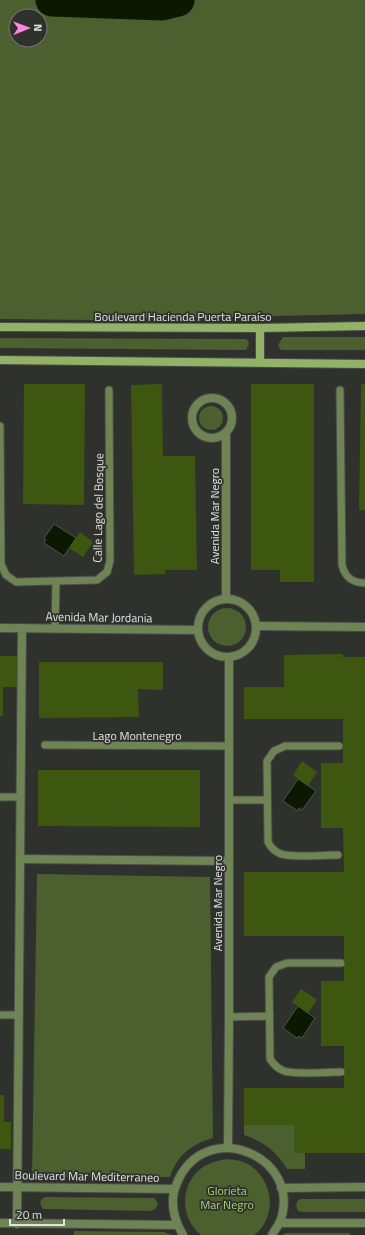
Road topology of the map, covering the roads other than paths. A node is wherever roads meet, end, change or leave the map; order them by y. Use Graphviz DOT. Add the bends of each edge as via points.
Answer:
graph roads {
  1 [pos="365,326"];
  2 [pos="0,327"];
  3 [pos="260,328"];
  4 [pos="0,360"];
  5 [pos="260,362"];
  6 [pos="365,364"];
  7 [pos="109,390"];
  8 [pos="340,390"];
  9 [pos="0,426"];
  10 [pos="226,434"];
  11 [pos="56,582"];
  12 [pos="365,583"];
  13 [pos="226,598"];
  14 [pos="257,626"];
  15 [pos="365,627"];
  16 [pos="0,628"];
  17 [pos="22,628"];
  18 [pos="56,628"];
  19 [pos="198,630"];
  20 [pos="229,658"];
  21 [pos="45,745"];
  22 [pos="229,746"];
  23 [pos="339,746"];
  24 [pos="0,797"];
  25 [pos="20,797"];
  26 [pos="229,800"];
  27 [pos="267,800"];
  28 [pos="338,855"];
  29 [pos="20,859"];
  30 [pos="229,861"];
  31 [pos="341,962"];
  32 [pos="0,1015"];
  33 [pos="18,1015"];
  34 [pos="270,1016"];
  35 [pos="229,1017"];
  36 [pos="341,1072"];
  37 [pos="228,1147"];
  38 [pos="0,1187"];
  39 [pos="17,1187"];
  40 [pos="365,1187"];
  41 [pos="281,1188"];
  42 [pos="174,1189"];
  43 [pos="365,1222"];
  44 [pos="279,1223"];
  45 [pos="0,1224"];
  46 [pos="17,1224"];
  47 [pos="176,1225"];
  48 [pos="183,1235"];
  49 [pos="272,1235"];
  1 -- 3 [label="street, Boulevard Hacienda Puerta Paraíso"];
  2 -- 3 [label="street, Boulevard Hacienda Puerta Paraíso"];
  3 -- 5 [label="street"];
  4 -- 5 [label="street"];
  5 -- 6 [label="street"];
  7 -- 11 [label="lane, Calle Lago del Bosque" via="109,567 97,580"];
  8 -- 12 [label="lane" via="342,565 346,576 351,580"];
  9 -- 11 [label="lane, Calle Lago del Bosque" via="3,570 16,582"];
  10 -- 10 [label="street" via="233,423 228,405 211,398 198,404 192,416 195,430 200,435 214,439"];
  10 -- 13 [label="street, Avenida Mar Negro"];
  11 -- 18 [label="lane"];
  13 -- 14 [label="street" via="240,601 247,606"];
  13 -- 19 [label="street" via="208,605 202,612"];
  14 -- 15 [label="street"];
  14 -- 20 [label="street" via="255,638 249,648 240,655"];
  16 -- 17 [label="street, Avenida Mar Jordania"];
  17 -- 18 [label="street, Avenida Mar Jordania"];
  17 -- 25 [label="street"];
  18 -- 19 [label="street, Avenida Mar Jordania"];
  19 -- 20 [label="street" via="205,647 220,657"];
  20 -- 22 [label="street, Avenida Mar Negro"];
  21 -- 22 [label="lane, Lago Montenegro"];
  22 -- 26 [label="street, Avenida Mar Negro"];
  23 -- 27 [label="lane" via="285,746 274,750 267,761"];
  24 -- 25 [label="lane"];
  25 -- 29 [label="street"];
  26 -- 27 [label="lane"];
  26 -- 30 [label="street, Avenida Mar Negro"];
  27 -- 28 [label="lane" via="268,842 276,852 287,855"];
  29 -- 30 [label="street"];
  29 -- 33 [label="street"];
  30 -- 35 [label="street, Avenida Mar Negro"];
  31 -- 34 [label="lane" via="287,963 276,967 269,978"];
  32 -- 33 [label="lane"];
  33 -- 39 [label="street"];
  34 -- 35 [label="lane"];
  34 -- 36 [label="lane" via="270,1059 278,1068 289,1072"];
  35 -- 37 [label="street, Avenida Mar Negro"];
  37 -- 41 [label="street" via="242,1149 255,1155 275,1174"];
  37 -- 42 [label="street" via="213,1149 188,1164"];
  38 -- 39 [label="street, Boulevard Mar Mediterraneo"];
  39 -- 42 [label="street, Boulevard Mar Mediterraneo"];
  39 -- 46 [label="street"];
  40 -- 41 [label="street"];
  41 -- 44 [label="street" via="283,1200"];
  42 -- 47 [label="street" via="172,1201"];
  43 -- 44 [label="street"];
  44 -- 49 [label="street"];
  45 -- 46 [label="street"];
  46 -- 47 [label="street"];
  47 -- 48 [label="street"];
}
